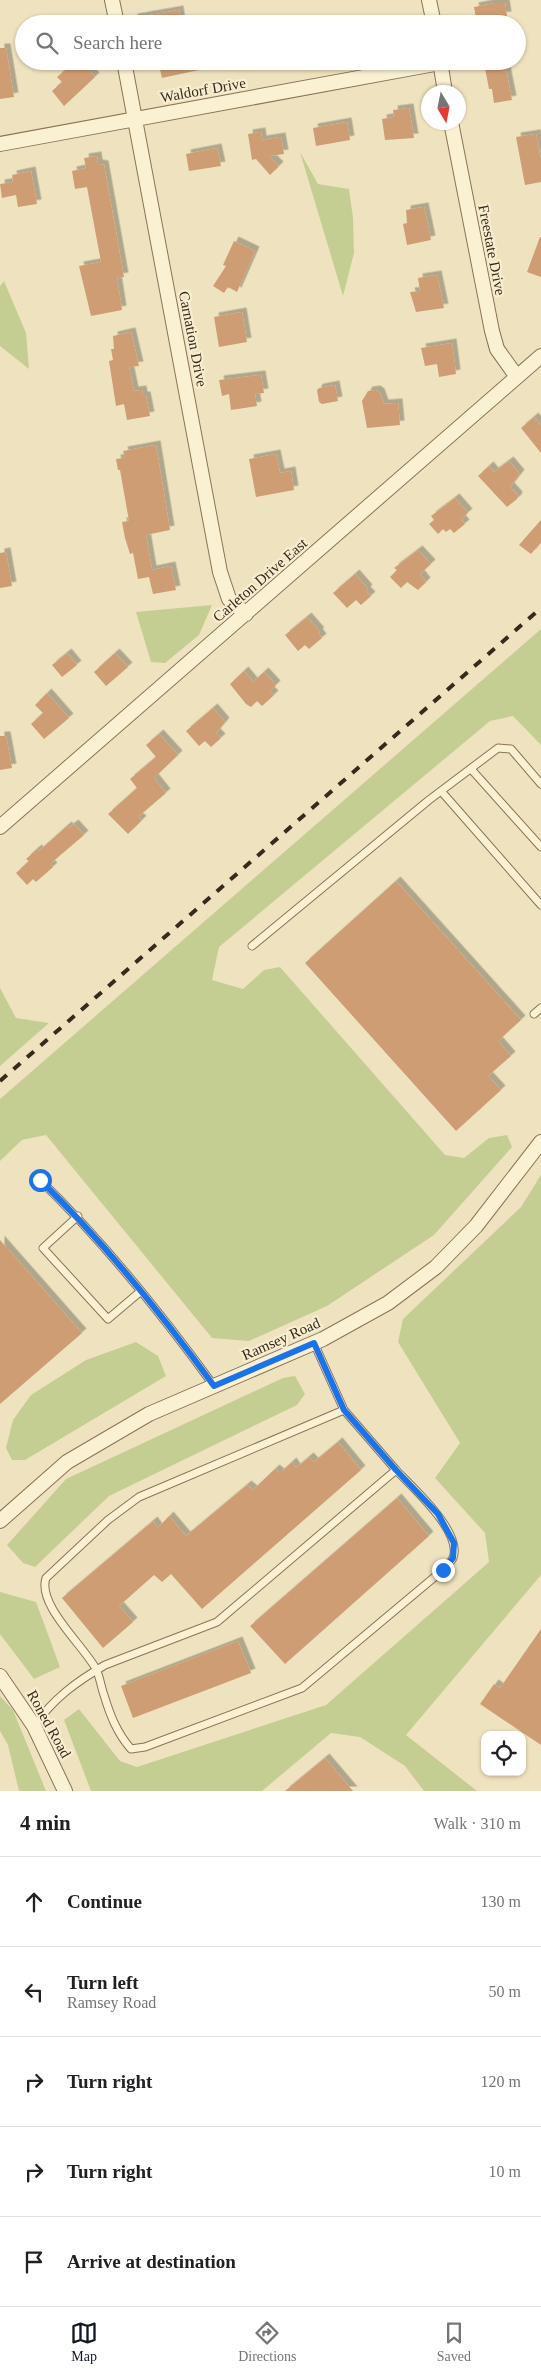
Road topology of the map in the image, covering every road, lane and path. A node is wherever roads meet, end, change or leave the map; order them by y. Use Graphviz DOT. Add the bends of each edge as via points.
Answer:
graph roads {
  1 [pos="112,0"];
  2 [pos="430,0"];
  3 [pos="115,15"];
  4 [pos="432,15"];
  5 [pos="126,70"];
  6 [pos="396,70"];
  7 [pos="441,70"];
  8 [pos="444,85"];
  9 [pos="135,118"];
  10 [pos="453,130"];
  11 [pos="0,144"];
  12 [pos="541,356"];
  13 [pos="516,377"];
  14 [pos="246,614"];
  15 [pos="471,769"];
  16 [pos="541,784"];
  17 [pos="441,791"];
  18 [pos="0,827"];
  19 [pos="541,847"];
  20 [pos="541,905"];
  21 [pos="252,946"];
  22 [pos="541,1008"];
  23 [pos="534,1014"];
  24 [pos="541,1142"];
  25 [pos="40,1180"];
  26 [pos="78,1216"];
  27 [pos="142,1291"];
  28 [pos="314,1343"];
  29 [pos="214,1386"];
  30 [pos="344,1410"];
  31 [pos="396,1470"];
  32 [pos="0,1521"];
  33 [pos="96,1670"];
  34 [pos="0,1676"];
  35 [pos="34,1726"];
  36 [pos="65,1791"];
  1 -- 3 [label="street"];
  2 -- 4 [label="street"];
  5 -- 9 [label="street, Carnation Drive"];
  6 -- 9 [label="street, Waldorf Drive"];
  7 -- 8 [label="street"];
  9 -- 11 [label="street, Waldorf Drive"];
  9 -- 14 [label="street, Carnation Drive" via="220,572 230,598"];
  10 -- 13 [label="street, Freestate Drive" via="492,331 497,349"];
  12 -- 13 [label="street, Carleton Drive East"];
  13 -- 14 [label="street, Carleton Drive East"];
  14 -- 18 [label="street, Carleton Drive East"];
  15 -- 16 [label="lane" via="498,748 505,747 511,749"];
  15 -- 17 [label="lane"];
  15 -- 19 [label="lane"];
  17 -- 20 [label="lane"];
  17 -- 21 [label="lane"];
  22 -- 23 [label="lane"];
  24 -- 28 [label="street, Ramsey Road" via="476,1226 436,1267 388,1303"];
  25 -- 26 [label="lane"];
  26 -- 27 [label="lane"];
  26 -- 27 [label="lane" via="43,1248 108,1319"];
  27 -- 29 [label="lane"];
  28 -- 29 [label="street, Ramsey Road"];
  28 -- 30 [label="lane"];
  29 -- 32 [label="street, Ramsey Road" via="149,1414 67,1462"];
  30 -- 31 [label="lane"];
  30 -- 33 [label="lane" via="139,1497 108,1520 46,1578 45,1594"];
  31 -- 33 [label="lane" via="218,1622"];
  31 -- 33 [label="lane" via="438,1514 454,1543 453,1558 443,1570 302,1688 145,1747 131,1749 121,1737 109,1711"];
  33 -- 35 [label="lane" via="49,1705"];
  34 -- 35 [label="street, Roned Road"];
  35 -- 36 [label="street, Roned Road"];
}
